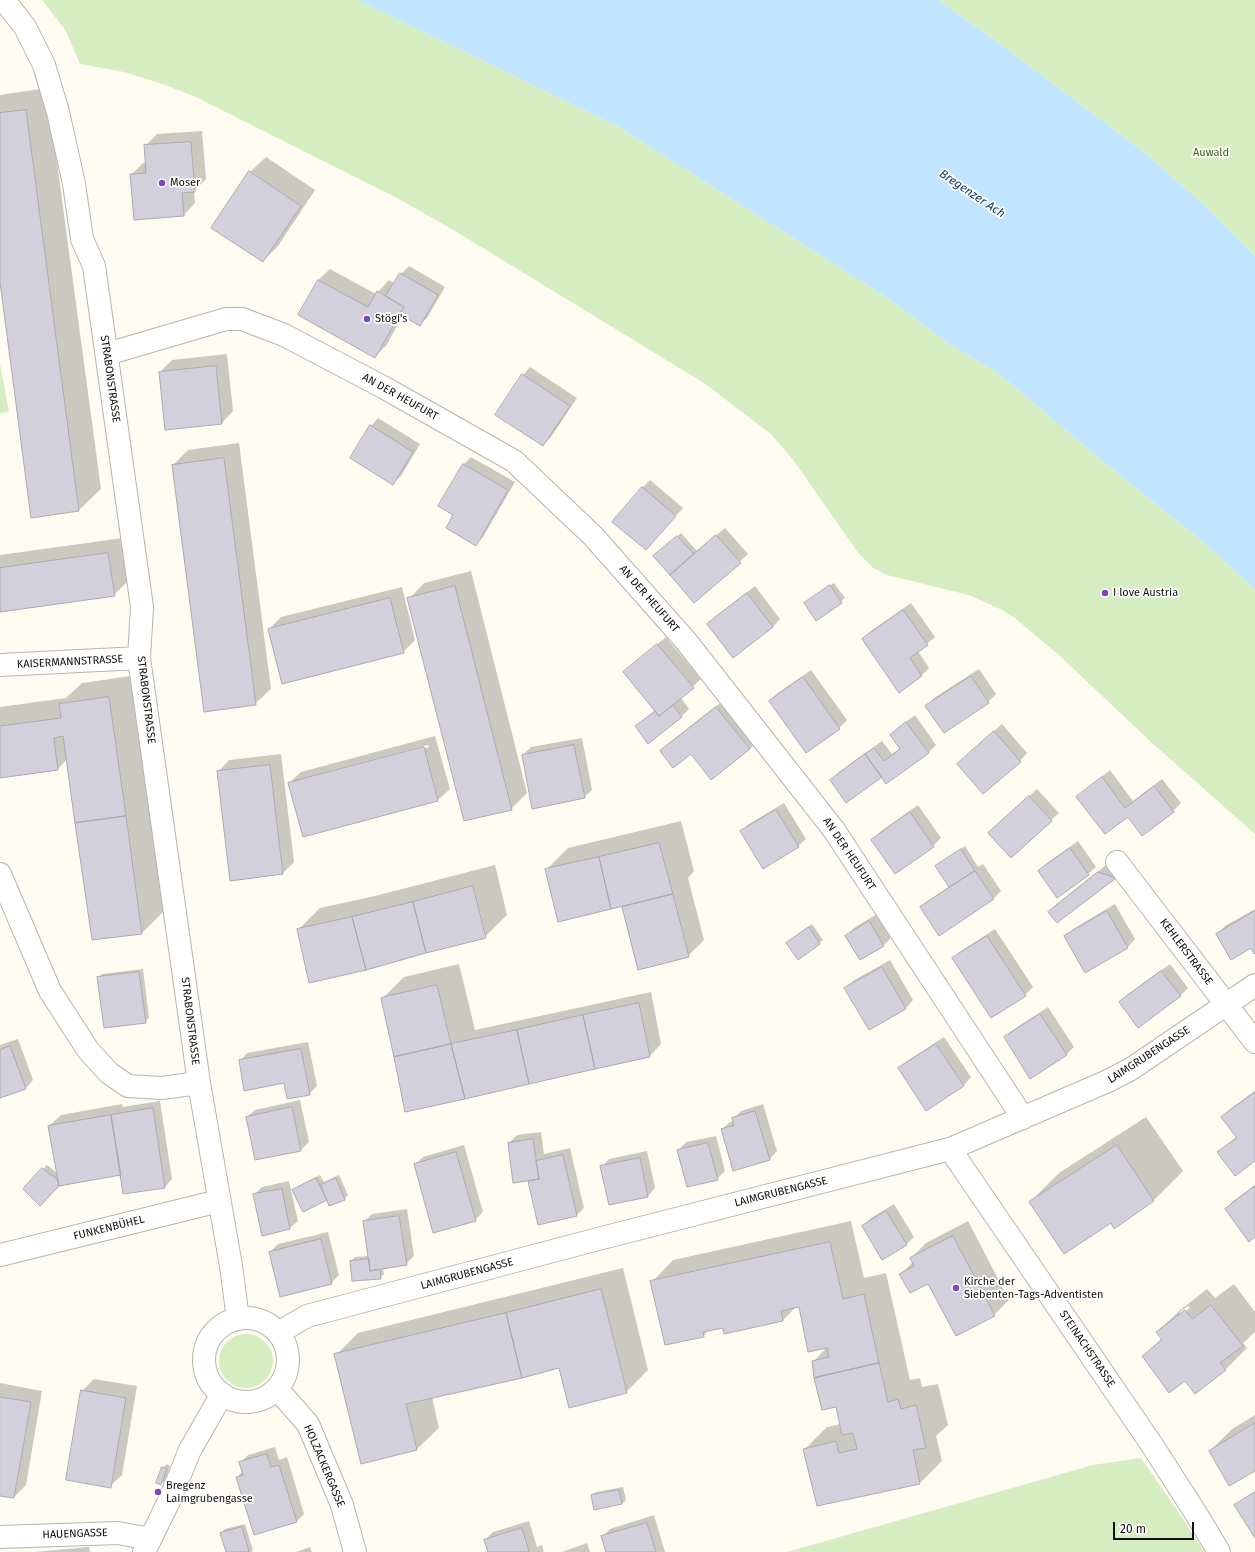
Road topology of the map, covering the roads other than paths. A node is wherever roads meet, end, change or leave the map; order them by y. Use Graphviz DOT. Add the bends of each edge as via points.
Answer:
graph roads {
  1 [pos="4,0"];
  2 [pos="107,354"];
  3 [pos="140,658"];
  4 [pos="0,665"];
  5 [pos="1117,862"];
  6 [pos="0,874"];
  7 [pos="1255,985"];
  8 [pos="1226,1004"];
  9 [pos="1255,1042"];
  10 [pos="199,1083"];
  11 [pos="1022,1118"];
  12 [pos="950,1149"];
  13 [pos="218,1201"];
  14 [pos="0,1256"];
  15 [pos="238,1319"];
  16 [pos="278,1333"];
  17 [pos="277,1389"];
  18 [pos="222,1394"];
  19 [pos="0,1537"];
  20 [pos="147,1545"];
  21 [pos="355,1552"];
  22 [pos="1219,1552"];
  1 -- 2 [label="street, STRABONSTRASSE" via="25,27 38,52 58,112 74,184 82,239 94,266"];
  2 -- 3 [label="street, STRABONSTRASSE" via="142,607"];
  2 -- 11 [label="street, AN DER HEUFURT" via="226,319 242,319 284,335 514,461 593,536 686,641 834,830"];
  3 -- 4 [label="street, KAISERMANNSTRASSE"];
  3 -- 10 [label="street, STRABONSTRASSE"];
  5 -- 8 [label="street, KEHLERSTRASSE"];
  6 -- 10 [label="street" via="50,991 88,1050 109,1073 128,1086 162,1088"];
  7 -- 8 [label="street, LAIMGRUBENGASSE"];
  8 -- 9 [label="street, KEHLERSTRASSE"];
  8 -- 11 [label="street, LAIMGRUBENGASSE" via="1132,1069 1087,1092"];
  10 -- 13 [label="street, STRABONSTRASSE"];
  11 -- 12 [label="street, LAIMGRUBENGASSE"];
  12 -- 16 [label="street, LAIMGRUBENGASSE" via="307,1316"];
  12 -- 22 [label="street, STEINACHSTRASSE" via="1157,1453"];
  13 -- 14 [label="street, FUNKENBÜHEL"];
  13 -- 15 [label="street, STRABONSTRASSE"];
  15 -- 16 [label="street" via="260,1321"];
  15 -- 18 [label="street" via="218,1329 210,1338 206,1349 206,1374"];
  16 -- 17 [label="street" via="285,1343 288,1367"];
  17 -- 18 [label="street" via="256,1401 232,1400"];
  17 -- 21 [label="street, HOLZACKERGASSE" via="308,1424 342,1505"];
  18 -- 20 [label="street" via="190,1450"];
  19 -- 20 [label="street, HAUENGASSE" via="118,1533"];
}
